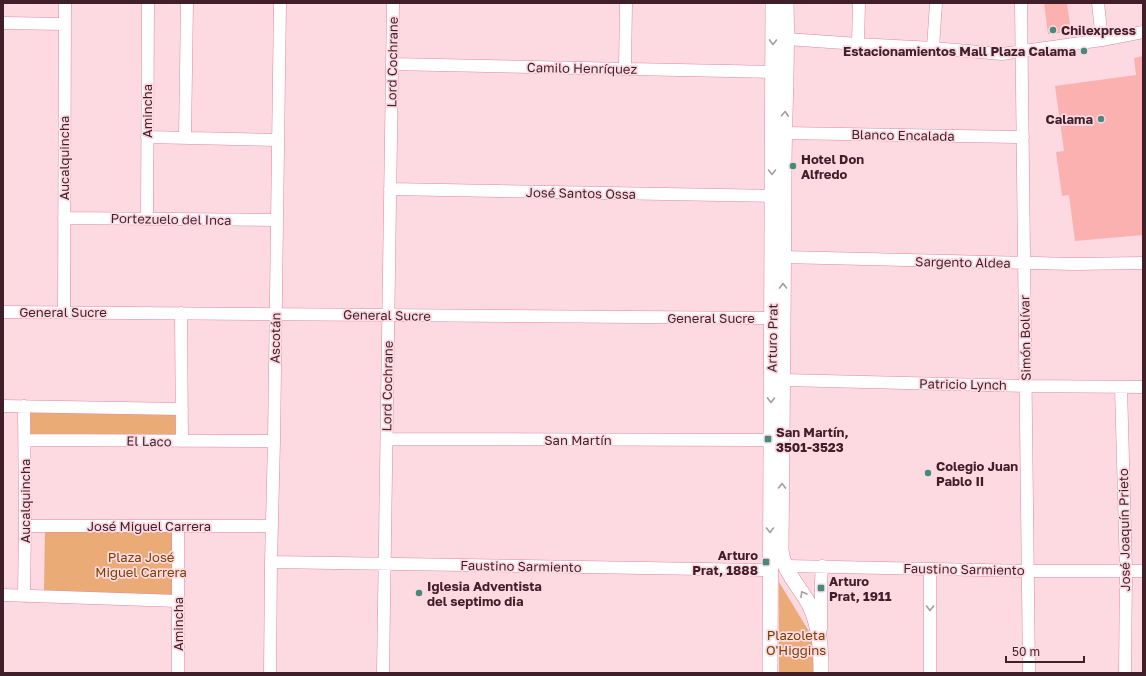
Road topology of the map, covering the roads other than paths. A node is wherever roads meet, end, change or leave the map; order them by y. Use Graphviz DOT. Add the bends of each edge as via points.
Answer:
graph roads {
  1 [pos="65,3"];
  2 [pos="148,3"];
  3 [pos="187,3"];
  4 [pos="280,3"];
  5 [pos="393,3"];
  6 [pos="626,3"];
  7 [pos="773,3"];
  8 [pos="786,3"];
  9 [pos="859,3"];
  10 [pos="936,3"];
  11 [pos="1022,3"];
  12 [pos="1098,3"];
  13 [pos="3,23"];
  14 [pos="65,24"];
  15 [pos="1143,32"];
  16 [pos="787,39"];
  17 [pos="1102,40"];
  18 [pos="858,44"];
  19 [pos="933,48"];
  20 [pos="1022,51"];
  21 [pos="392,64"];
  22 [pos="625,69"];
  23 [pos="772,72"];
  24 [pos="784,134"];
  25 [pos="147,137"];
  26 [pos="1023,137"];
  27 [pos="186,138"];
  28 [pos="278,140"];
  29 [pos="390,189"];
  30 [pos="772,196"];
  31 [pos="64,218"];
  32 [pos="147,219"];
  33 [pos="277,220"];
  34 [pos="783,257"];
  35 [pos="1024,263"];
  36 [pos="1143,263"];
  37 [pos="3,312"];
  38 [pos="64,312"];
  39 [pos="181,313"];
  40 [pos="276,314"];
  41 [pos="388,315"];
  42 [pos="772,318"];
  43 [pos="784,380"];
  44 [pos="1026,386"];
  45 [pos="1121,387"];
  46 [pos="1143,387"];
  47 [pos="3,406"];
  48 [pos="24,406"];
  49 [pos="182,409"];
  50 [pos="387,439"];
  51 [pos="25,440"];
  52 [pos="770,440"];
  53 [pos="182,442"];
  54 [pos="274,442"];
  55 [pos="25,526"];
  56 [pos="272,526"];
  57 [pos="178,527"];
  58 [pos="271,562"];
  59 [pos="384,563"];
  60 [pos="786,566"];
  61 [pos="822,566"];
  62 [pos="930,569"];
  63 [pos="770,570"];
  64 [pos="1028,571"];
  65 [pos="1126,571"];
  66 [pos="1143,571"];
  67 [pos="3,595"];
  68 [pos="24,596"];
  69 [pos="178,601"];
  70 [pos="820,644"];
  71 [pos="178,673"];
  72 [pos="270,673"];
  73 [pos="383,673"];
  74 [pos="770,673"];
  75 [pos="821,673"];
  76 [pos="930,673"];
  77 [pos="1029,673"];
  78 [pos="1125,673"];
  1 -- 14 [label="street, Aucalquincha"];
  2 -- 25 [label="street, Amincha"];
  3 -- 27 [label="street"];
  4 -- 28 [label="street, Ascotán"];
  5 -- 21 [label="street, Lord Cochrane"];
  6 -- 22 [label="street"];
  7 -- 23 [label="main road, Arturo Prat, one-way"];
  8 -- 16 [label="main road, Arturo Prat"];
  9 -- 18 [label="street"];
  10 -- 19 [label="street"];
  11 -- 20 [label="street, Simón Bolívar"];
  12 -- 17 [label="street"];
  13 -- 14 [label="street"];
  14 -- 31 [label="street, Aucalquincha"];
  15 -- 17 [label="street"];
  16 -- 18 [label="street"];
  24 -- 16 [label="main road, Arturo Prat, one-way"];
  17 -- 20 [label="street"];
  18 -- 19 [label="street"];
  19 -- 20 [label="street" via="1002,54"];
  20 -- 26 [label="street, Simón Bolívar"];
  21 -- 22 [label="street, Camilo Henríquez"];
  21 -- 29 [label="street, Lord Cochrane"];
  22 -- 23 [label="street, Camilo Henríquez"];
  23 -- 30 [label="main road, Arturo Prat, one-way"];
  24 -- 26 [label="street, Blanco Encalada"];
  24 -- 34 [label="main road, Arturo Prat"];
  25 -- 27 [label="street"];
  25 -- 32 [label="street, Amincha"];
  26 -- 35 [label="street, Simón Bolívar"];
  27 -- 28 [label="street"];
  28 -- 33 [label="street, Ascotán"];
  29 -- 30 [label="street, José Santos Ossa"];
  29 -- 41 [label="street, Lord Cochrane"];
  30 -- 42 [label="main road, Arturo Prat"];
  31 -- 32 [label="street, Portezuelo del Inca"];
  31 -- 38 [label="street, Aucalquincha"];
  32 -- 33 [label="street, Portezuelo del Inca"];
  33 -- 40 [label="street, Ascotán"];
  34 -- 35 [label="street, Sargento Aldea"];
  43 -- 34 [label="main road, Arturo Prat, one-way"];
  35 -- 36 [label="street, Sargento Aldea"];
  35 -- 44 [label="street, Simón Bolívar"];
  37 -- 38 [label="street, General Sucre"];
  38 -- 39 [label="street, General Sucre"];
  39 -- 40 [label="street, General Sucre"];
  39 -- 49 [label="street"];
  40 -- 41 [label="street, General Sucre"];
  40 -- 54 [label="street, Ascotán"];
  41 -- 42 [label="street, General Sucre"];
  41 -- 50 [label="street, Lord Cochrane"];
  42 -- 52 [label="main road, Arturo Prat, one-way"];
  43 -- 44 [label="street, Patricio Lynch"];
  60 -- 43 [label="main road, Arturo Prat, one-way" via="781,550"];
  44 -- 45 [label="street, Patricio Lynch"];
  44 -- 64 [label="street, Simón Bolívar"];
  45 -- 46 [label="street, Patricio Lynch"];
  45 -- 65 [label="street, José Joaquín Prieto"];
  47 -- 48 [label="street"];
  48 -- 49 [label="street"];
  48 -- 51 [label="street, Aucalquincha"];
  49 -- 53 [label="street"];
  50 -- 52 [label="street, San Martín"];
  50 -- 59 [label="street, Lord Cochrane"];
  51 -- 53 [label="street, El Laco"];
  51 -- 55 [label="street, Aucalquincha"];
  52 -- 63 [label="main road, Arturo Prat, one-way"];
  53 -- 54 [label="street, El Laco"];
  54 -- 56 [label="street, Ascotán"];
  55 -- 57 [label="street, José Miguel Carrera"];
  55 -- 68 [label="street, Aucalquincha"];
  56 -- 57 [label="street, José Miguel Carrera"];
  56 -- 58 [label="street, Ascotán"];
  57 -- 69 [label="street, Amincha"];
  58 -- 59 [label="street, Faustino Sarmiento"];
  58 -- 72 [label="street, Ascotán"];
  59 -- 63 [label="street, Faustino Sarmiento"];
  59 -- 73 [label="street, Lord Cochrane"];
  60 -- 61 [label="street, Faustino Sarmiento"];
  70 -- 60 [label="main road, Arturo Prat, one-way" via="811,609"];
  61 -- 62 [label="street, Faustino Sarmiento"];
  61 -- 70 [label="street, Arturo Prat"];
  62 -- 64 [label="street, Faustino Sarmiento"];
  62 -- 76 [label="street, one-way"];
  63 -- 74 [label="main road, Arturo Prat"];
  64 -- 65 [label="street, Faustino Sarmiento"];
  64 -- 77 [label="street, Simón Bolívar"];
  65 -- 66 [label="street, Faustino Sarmiento"];
  65 -- 78 [label="street, José Joaquín Prieto"];
  67 -- 68 [label="street"];
  68 -- 69 [label="street"];
  69 -- 71 [label="street, Amincha"];
  70 -- 75 [label="main road, Arturo Prat"];
}
